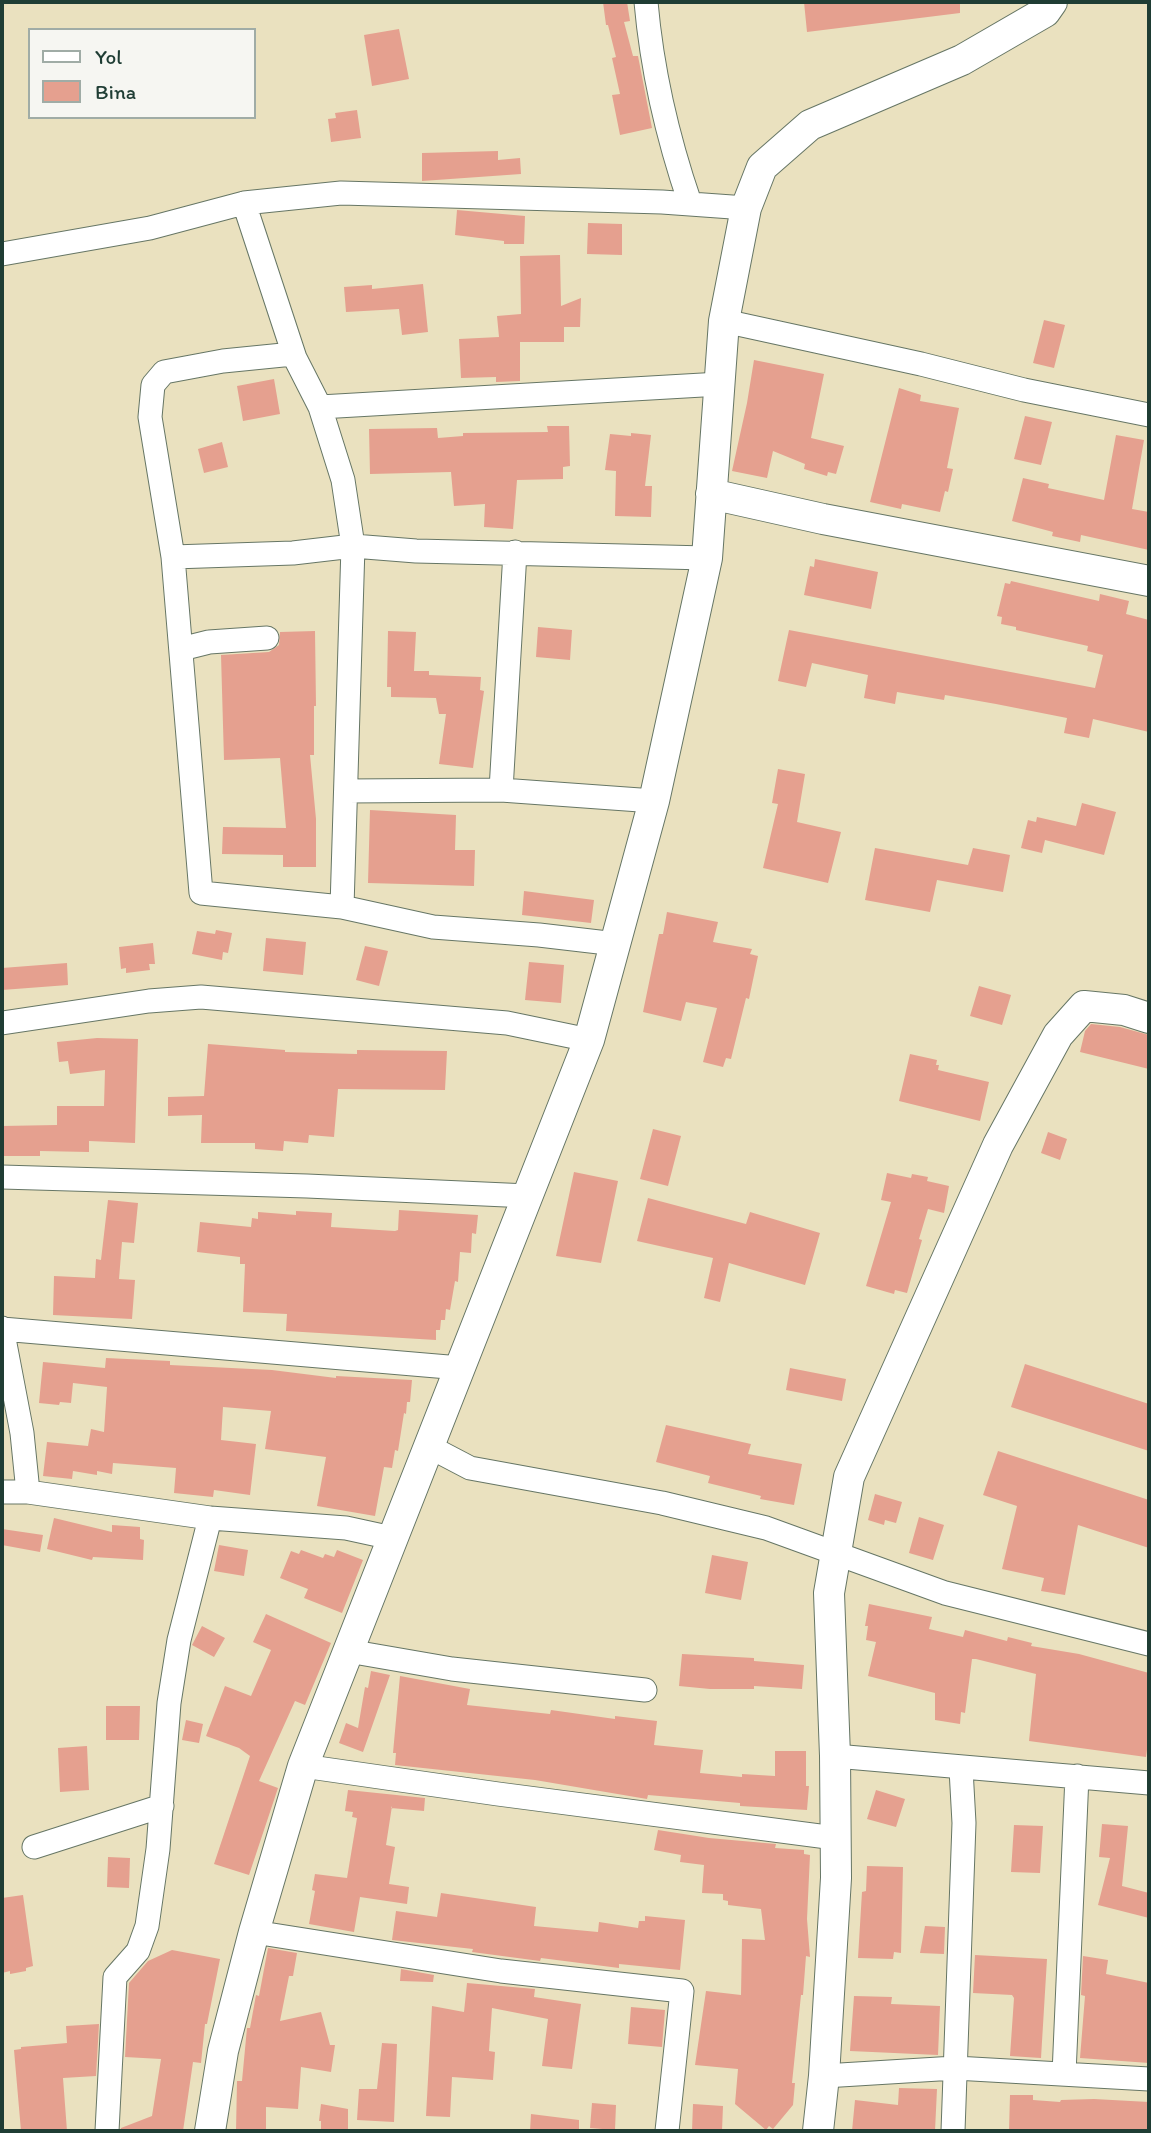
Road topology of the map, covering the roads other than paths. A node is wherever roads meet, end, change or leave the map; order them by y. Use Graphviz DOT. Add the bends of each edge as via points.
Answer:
graph roads {
  1 [pos="646,2"];
  2 [pos="1052,2"];
  3 [pos="244,203"];
  4 [pos="690,204"];
  5 [pos="746,208"];
  6 [pos="2,254"];
  7 [pos="724,321"];
  8 [pos="293,354"];
  9 [pos="720,384"];
  10 [pos="320,407"];
  11 [pos="1149,415"];
  12 [pos="711,494"];
  13 [pos="353,547"];
  14 [pos="515,552"];
  15 [pos="173,557"];
  16 [pos="707,558"];
  17 [pos="1149,581"];
  18 [pos="267,638"];
  19 [pos="181,649"];
  20 [pos="501,790"];
  21 [pos="346,792"];
  22 [pos="654,801"];
  23 [pos="342,907"];
  24 [pos="616,944"];
  25 [pos="1149,1018"];
  26 [pos="2,1023"];
  27 [pos="589,1040"];
  28 [pos="2,1177"];
  29 [pos="528,1196"];
  30 [pos="2,1328"];
  31 [pos="460,1368"];
  32 [pos="428,1446"];
  33 [pos="2,1492"];
  34 [pos="28,1492"];
  35 [pos="210,1518"];
  36 [pos="392,1538"];
  37 [pos="836,1555"];
  38 [pos="1149,1644"];
  39 [pos="348,1651"];
  40 [pos="645,1690"];
  41 [pos="835,1756"];
  42 [pos="303,1766"];
  43 [pos="961,1769"];
  44 [pos="1077,1776"];
  45 [pos="1149,1783"];
  46 [pos="162,1806"];
  47 [pos="835,1838"];
  48 [pos="34,1847"];
  49 [pos="254,1932"];
  50 [pos="955,2068"];
  51 [pos="1064,2074"];
  52 [pos="824,2076"];
  53 [pos="1149,2079"];
  54 [pos="107,2131"];
  55 [pos="210,2131"];
  56 [pos="667,2131"];
  57 [pos="818,2131"];
  58 [pos="953,2131"];
  1 -- 4 [label="street" via="650,46"];
  2 -- 5 [label="street" via="1045,12 962,60 810,125 762,167"];
  3 -- 4 [label="street" via="341,193"];
  3 -- 6 [label="street" via="150,228"];
  3 -- 8 [label="street"];
  4 -- 5 [label="street"];
  5 -- 7 [label="street"];
  7 -- 9 [label="street"];
  7 -- 11 [label="street"];
  8 -- 10 [label="street"];
  8 -- 15 [label="street" via="164,372 153,386 150,418"];
  9 -- 10 [label="street"];
  9 -- 12 [label="street"];
  10 -- 13 [label="street" via="343,480"];
  12 -- 16 [label="street"];
  12 -- 17 [label="street"];
  13 -- 14 [label="street"];
  13 -- 15 [label="street"];
  13 -- 21 [label="street"];
  14 -- 16 [label="street"];
  14 -- 20 [label="street"];
  15 -- 19 [label="street"];
  16 -- 22 [label="street"];
  18 -- 19 [label="street"];
  19 -- 23 [label="street" via="201,893"];
  20 -- 21 [label="street"];
  20 -- 22 [label="street"];
  21 -- 23 [label="street"];
  22 -- 24 [label="street"];
  23 -- 24 [label="street" via="433,927"];
  24 -- 27 [label="street"];
  25 -- 37 [label="street" via="1084,1006 1058,1035 998,1145 849,1477"];
  26 -- 27 [label="street" via="201,997 507,1023"];
  27 -- 29 [label="street"];
  28 -- 29 [label="street"];
  29 -- 31 [label="street"];
  30 -- 31 [label="street"];
  30 -- 34 [label="street"];
  31 -- 32 [label="street"];
  32 -- 36 [label="street"];
  32 -- 37 [label="street" via="470,1468 675,1506 766,1528"];
  33 -- 34 [label="street"];
  34 -- 35 [label="street"];
  35 -- 36 [label="street" via="346,1528"];
  35 -- 46 [label="street" via="179,1640 169,1703"];
  36 -- 39 [label="street"];
  37 -- 38 [label="street" via="945,1593"];
  37 -- 41 [label="street" via="829,1594"];
  39 -- 40 [label="street" via="452,1669"];
  39 -- 42 [label="street"];
  41 -- 43 [label="street"];
  41 -- 47 [label="street"];
  42 -- 47 [label="street"];
  42 -- 49 [label="street"];
  43 -- 44 [label="street"];
  43 -- 50 [label="street" via="964,1824"];
  44 -- 45 [label="street"];
  44 -- 51 [label="street"];
  46 -- 48 [label="street"];
  46 -- 54 [label="street" via="147,1926 138,1951 115,1977"];
  47 -- 52 [label="street"];
  49 -- 55 [label="street" via="223,2051"];
  49 -- 56 [label="street" via="501,1971 682,1991"];
  50 -- 51 [label="street"];
  50 -- 52 [label="street"];
  50 -- 58 [label="street"];
  51 -- 53 [label="street"];
  52 -- 57 [label="street"];
}
